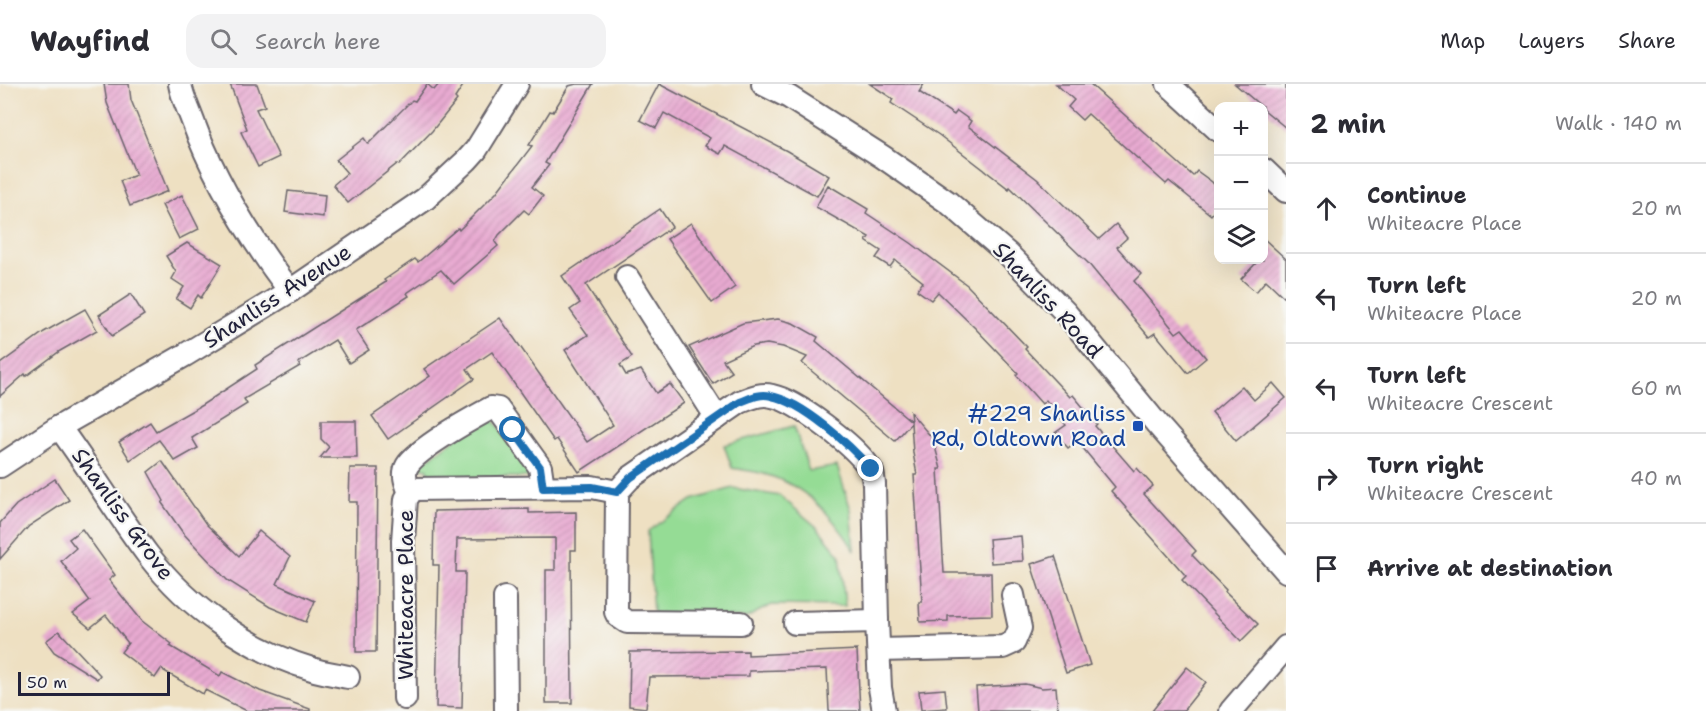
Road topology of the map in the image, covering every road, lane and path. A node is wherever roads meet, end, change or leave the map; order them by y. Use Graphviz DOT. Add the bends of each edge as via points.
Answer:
graph roads {
  1 [pos="180,84"];
  2 [pos="517,84"];
  3 [pos="763,84"];
  4 [pos="1168,84"];
  5 [pos="793,91"];
  6 [pos="1214,126"];
  7 [pos="1268,175"];
  8 [pos="1286,191"];
  9 [pos="627,277"];
  10 [pos="290,291"];
  11 [pos="717,418"];
  12 [pos="59,427"];
  13 [pos="0,466"];
  14 [pos="543,488"];
  15 [pos="617,492"];
  16 [pos="410,493"];
  17 [pos="1286,571"];
  18 [pos="1013,595"];
  19 [pos="505,598"];
  20 [pos="878,621"];
  21 [pos="741,623"];
  22 [pos="795,623"];
  23 [pos="1286,647"];
  24 [pos="879,650"];
  25 [pos="348,677"];
  26 [pos="405,698"];
  27 [pos="506,711"];
  28 [pos="884,711"];
  29 [pos="1231,711"];
  1 -- 10 [label="street" via="220,185"];
  2 -- 10 [label="street, Shanliss Avenue" via="476,150 425,199"];
  3 -- 5 [label="street, Shanliss Road"];
  4 -- 6 [label="street"];
  5 -- 17 [label="street, Shanliss Road" via="950,203 1008,254 1065,312"];
  7 -- 8 [label="street"];
  9 -- 11 [label="street"];
  10 -- 12 [label="street, Shanliss Avenue"];
  11 -- 15 [label="street" via="630,478"];
  11 -- 20 [label="street" via="740,402 757,395 771,395 813,416 871,469"];
  12 -- 13 [label="street, Shanliss Avenue"];
  12 -- 25 [label="street, Shanliss Grove" via="148,555 173,584 217,622 267,652"];
  14 -- 15 [label="street, Whiteacre Place" via="592,487"];
  14 -- 16 [label="street, Whiteacre Place" via="413,489"];
  14 -- 16 [label="street, Whiteacre Place" via="540,467 498,409 491,408 419,453 406,468"];
  15 -- 21 [label="street" via="609,559 616,612 622,619"];
  16 -- 26 [label="street, Whiteacre Place" via="406,499 403,541"];
  18 -- 24 [label="street" via="1020,628 1014,642 1003,647"];
  19 -- 27 [label="street"];
  20 -- 22 [label="street"];
  20 -- 24 [label="street"];
  23 -- 29 [label="street"];
  24 -- 28 [label="street"];
}
